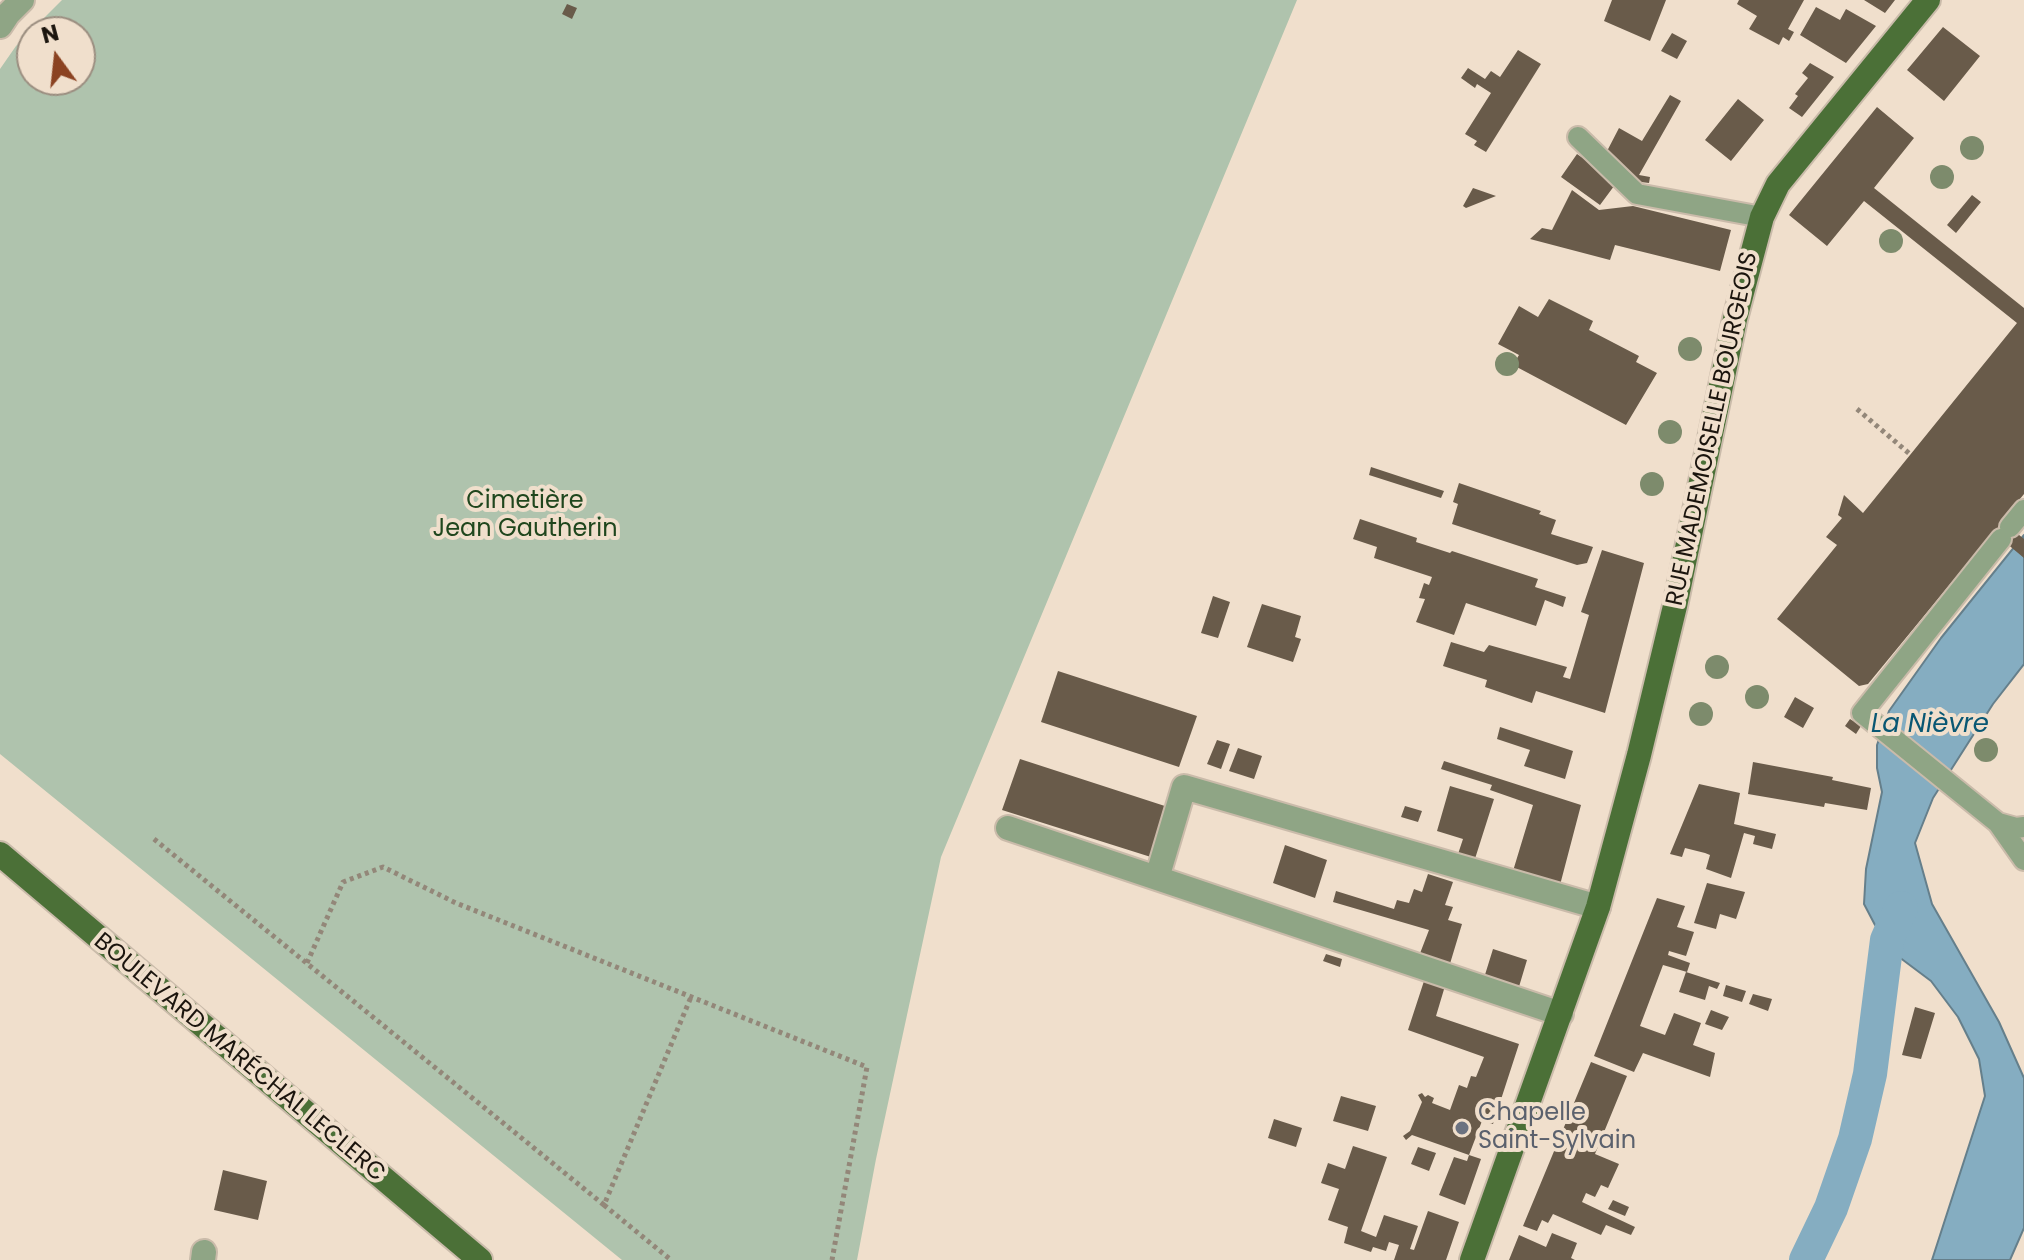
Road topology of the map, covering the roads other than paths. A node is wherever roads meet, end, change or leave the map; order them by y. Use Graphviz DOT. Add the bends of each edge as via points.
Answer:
graph roads {
  1 [pos="22,0"];
  2 [pos="1928,0"];
  3 [pos="0,26"];
  4 [pos="1578,137"];
  5 [pos="1762,217"];
  6 [pos="2024,510"];
  7 [pos="1998,823"];
  8 [pos="2024,827"];
  9 [pos="1008,828"];
  10 [pos="0,854"];
  11 [pos="2024,860"];
  12 [pos="1157,878"];
  13 [pos="1598,907"];
  14 [pos="1561,1014"];
  15 [pos="480,1260"];
  16 [pos="1472,1260"];
  1 -- 3 [label="street"];
  2 -- 5 [label="main road, RUE MADEMOISELLE BOURGEOIS" via="1778,184"];
  4 -- 5 [label="lane" via="1637,194"];
  5 -- 13 [label="main road, RUE MADEMOISELLE BOURGEOIS" via="1666,644"];
  6 -- 7 [label="lane" via="1862,713"];
  7 -- 8 [label="lane"];
  7 -- 11 [label="lane"];
  9 -- 12 [label="street"];
  10 -- 15 [label="main road, BOULEVARD MARÉCHAL LECLERC"];
  12 -- 13 [label="street" via="1184,787"];
  12 -- 14 [label="street"];
  13 -- 14 [label="main road, RUE MADEMOISELLE BOURGEOIS"];
  14 -- 16 [label="main road, RUE MADEMOISELLE BOURGEOIS"];
}
